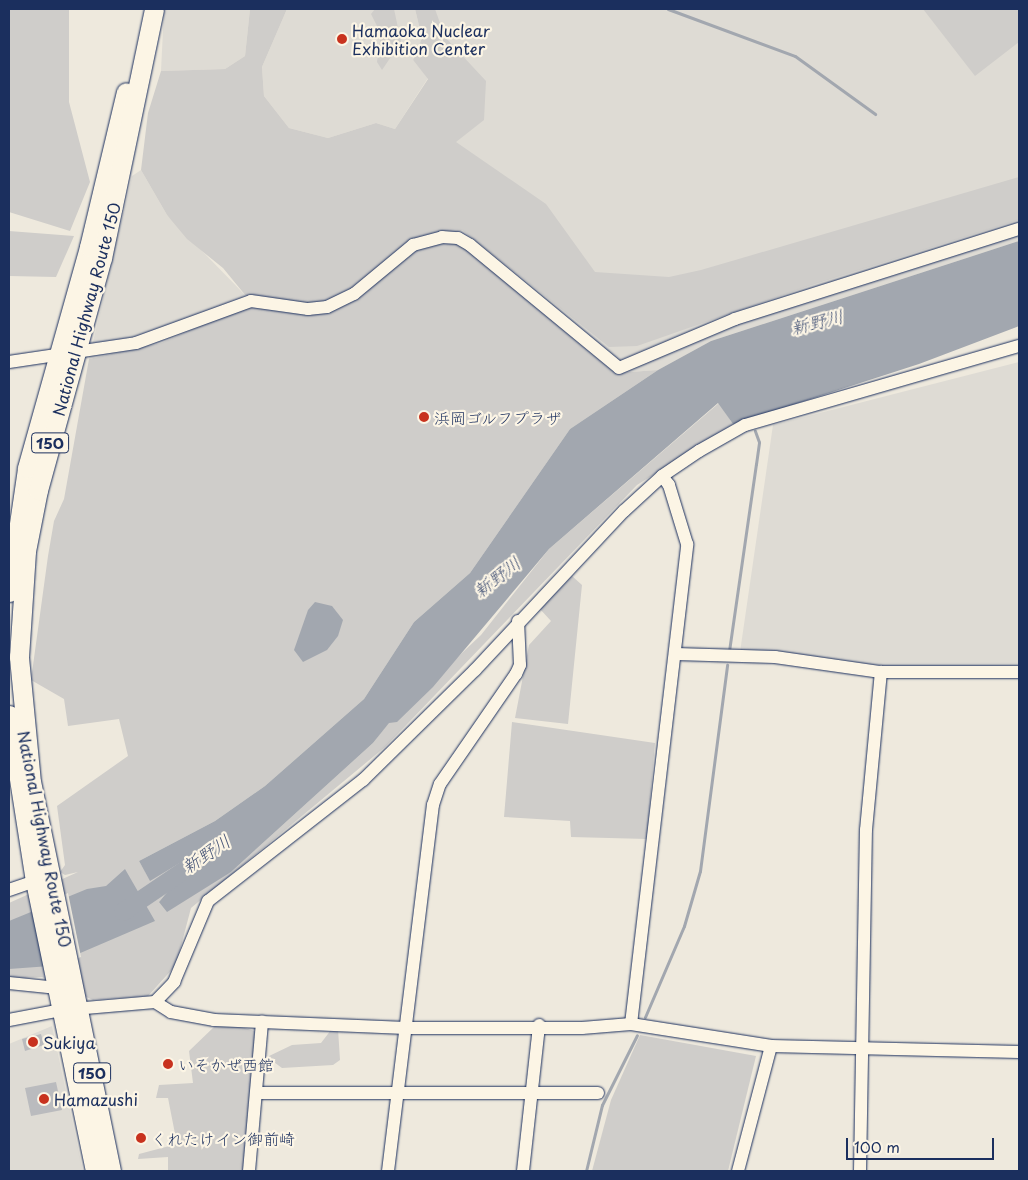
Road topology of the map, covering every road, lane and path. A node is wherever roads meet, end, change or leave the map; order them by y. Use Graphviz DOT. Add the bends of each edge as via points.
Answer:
graph roads {
  1 [pos="142,9"];
  2 [pos="154,9"];
  3 [pos="1019,229"];
  4 [pos="1019,346"];
  5 [pos="68,351"];
  6 [pos="9,362"];
  7 [pos="662,476"];
  8 [pos="9,592"];
  9 [pos="518,621"];
  10 [pos="676,654"];
  11 [pos="881,672"];
  12 [pos="1019,672"];
  13 [pos="9,702"];
  14 [pos="42,884"];
  15 [pos="9,890"];
  16 [pos="61,980"];
  17 [pos="9,983"];
  18 [pos="155,1002"];
  19 [pos="71,1010"];
  20 [pos="9,1020"];
  21 [pos="262,1022"];
  22 [pos="631,1024"];
  23 [pos="539,1025"];
  24 [pos="406,1028"];
  25 [pos="771,1046"];
  26 [pos="862,1049"];
  27 [pos="1019,1052"];
  28 [pos="256,1093"];
  29 [pos="398,1093"];
  30 [pos="532,1093"];
  31 [pos="598,1093"];
  32 [pos="95,1171"];
  33 [pos="111,1171"];
  34 [pos="249,1171"];
  35 [pos="388,1171"];
  36 [pos="523,1171"];
  37 [pos="738,1171"];
  38 [pos="860,1171"];
  1 -- 5 [label="highway, National Highway Route 150 / 150" via="116,143"];
  2 -- 5 [label="highway, National Highway Route 150 / 150" via="123,171"];
  3 -- 5 [label="street" via="735,319 619,368 470,245 458,238 442,237 413,245 354,294 326,307 308,309 250,301 162,336"];
  4 -- 7 [label="street" via="745,425"];
  5 -- 6 [label="street"];
  5 -- 8 [label="highway, National Highway Route 150 / 150" via="27,468"];
  5 -- 14 [label="highway, National Highway Route 150 / 150" via="31,525 20,648 25,746"];
  7 -- 9 [label="street"];
  7 -- 10 [label="street" via="670,485 687,544"];
  9 -- 18 [label="street" via="475,670 363,780 208,901 174,982"];
  9 -- 24 [label="street" via="520,665 516,674 440,784 433,805"];
  10 -- 11 [label="street" via="775,657"];
  10 -- 22 [label="street"];
  11 -- 12 [label="street"];
  11 -- 26 [label="street" via="866,830"];
  13 -- 14 [label="highway, National Highway Route 150 / 150" via="12,749"];
  14 -- 15 [label="street"];
  14 -- 16 [label="highway, National Highway Route 150 / 150"];
  16 -- 17 [label="street"];
  16 -- 19 [label="highway, National Highway Route 150 / 150"];
  18 -- 19 [label="street"];
  18 -- 21 [label="street" via="171,1012 201,1018"];
  19 -- 20 [label="street"];
  19 -- 32 [label="highway, National Highway Route 150 / 150"];
  19 -- 33 [label="highway, National Highway Route 150 / 150"];
  21 -- 24 [label="street"];
  21 -- 28 [label="street"];
  22 -- 23 [label="street" via="582,1028"];
  22 -- 25 [label="street"];
  23 -- 24 [label="street"];
  23 -- 30 [label="street"];
  24 -- 29 [label="street"];
  25 -- 26 [label="street"];
  25 -- 37 [label="street"];
  26 -- 27 [label="street"];
  26 -- 38 [label="street"];
  28 -- 29 [label="street"];
  28 -- 34 [label="street"];
  29 -- 30 [label="street"];
  29 -- 35 [label="street"];
  30 -- 31 [label="street"];
  30 -- 36 [label="street"];
}
